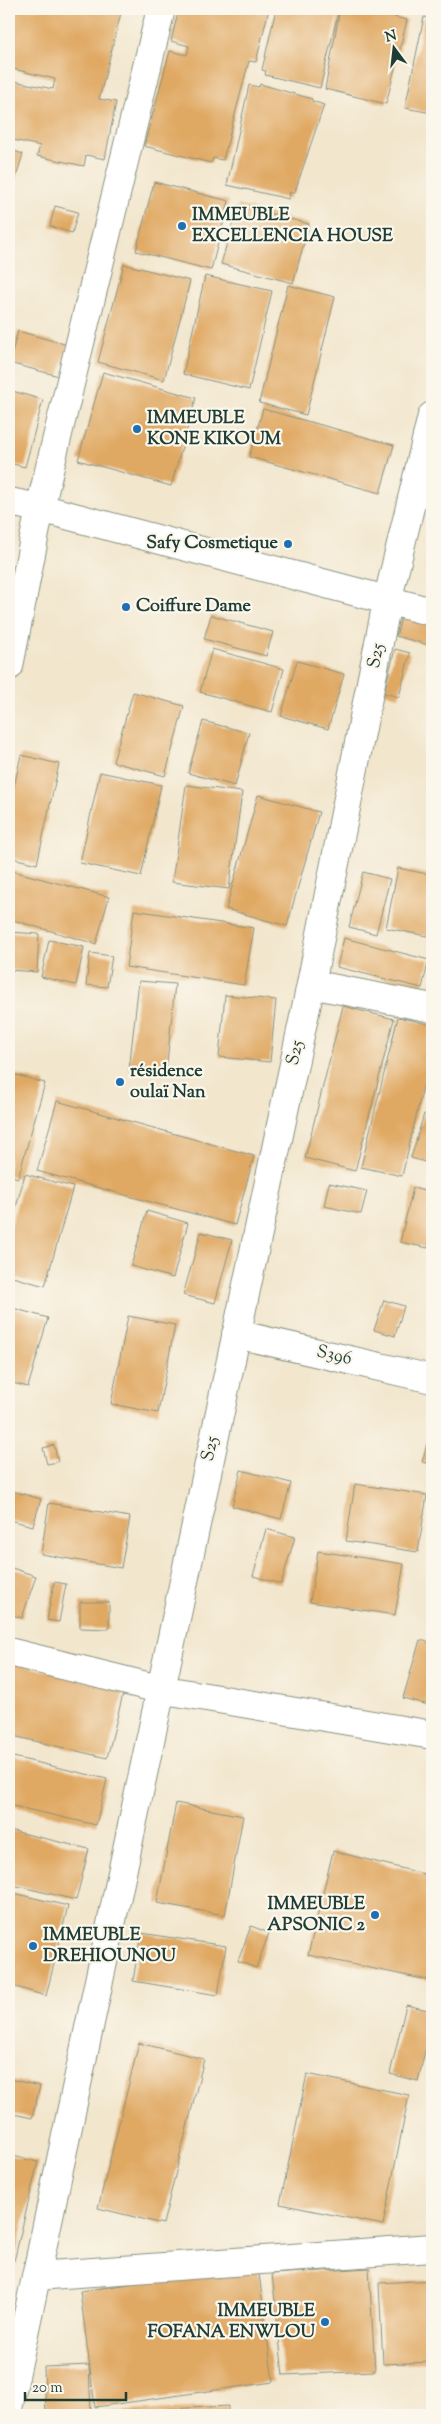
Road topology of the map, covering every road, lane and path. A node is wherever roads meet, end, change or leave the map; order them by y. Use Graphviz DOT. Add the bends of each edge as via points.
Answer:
graph roads {
  1 [pos="161,9"];
  2 [pos="432,416"];
  3 [pos="9,502"];
  4 [pos="40,508"];
  5 [pos="387,602"];
  6 [pos="432,612"];
  7 [pos="9,666"];
  8 [pos="311,984"];
  9 [pos="432,1008"];
  10 [pos="236,1334"];
  11 [pos="432,1379"];
  12 [pos="9,1652"];
  13 [pos="160,1689"];
  14 [pos="432,1735"];
  15 [pos="431,2240"];
  16 [pos="36,2276"];
  17 [pos="9,2404"];
  1 -- 4 [label="street"];
  2 -- 5 [label="street, S25"];
  3 -- 4 [label="street"];
  4 -- 5 [label="street"];
  4 -- 7 [label="street"];
  5 -- 6 [label="street"];
  5 -- 8 [label="street, S25"];
  8 -- 9 [label="street"];
  8 -- 10 [label="street, S25"];
  10 -- 11 [label="street, S396"];
  10 -- 13 [label="street, S25"];
  12 -- 13 [label="street"];
  13 -- 14 [label="street"];
  13 -- 16 [label="street, S25"];
  15 -- 16 [label="street"];
  16 -- 17 [label="street, S25"];
}
